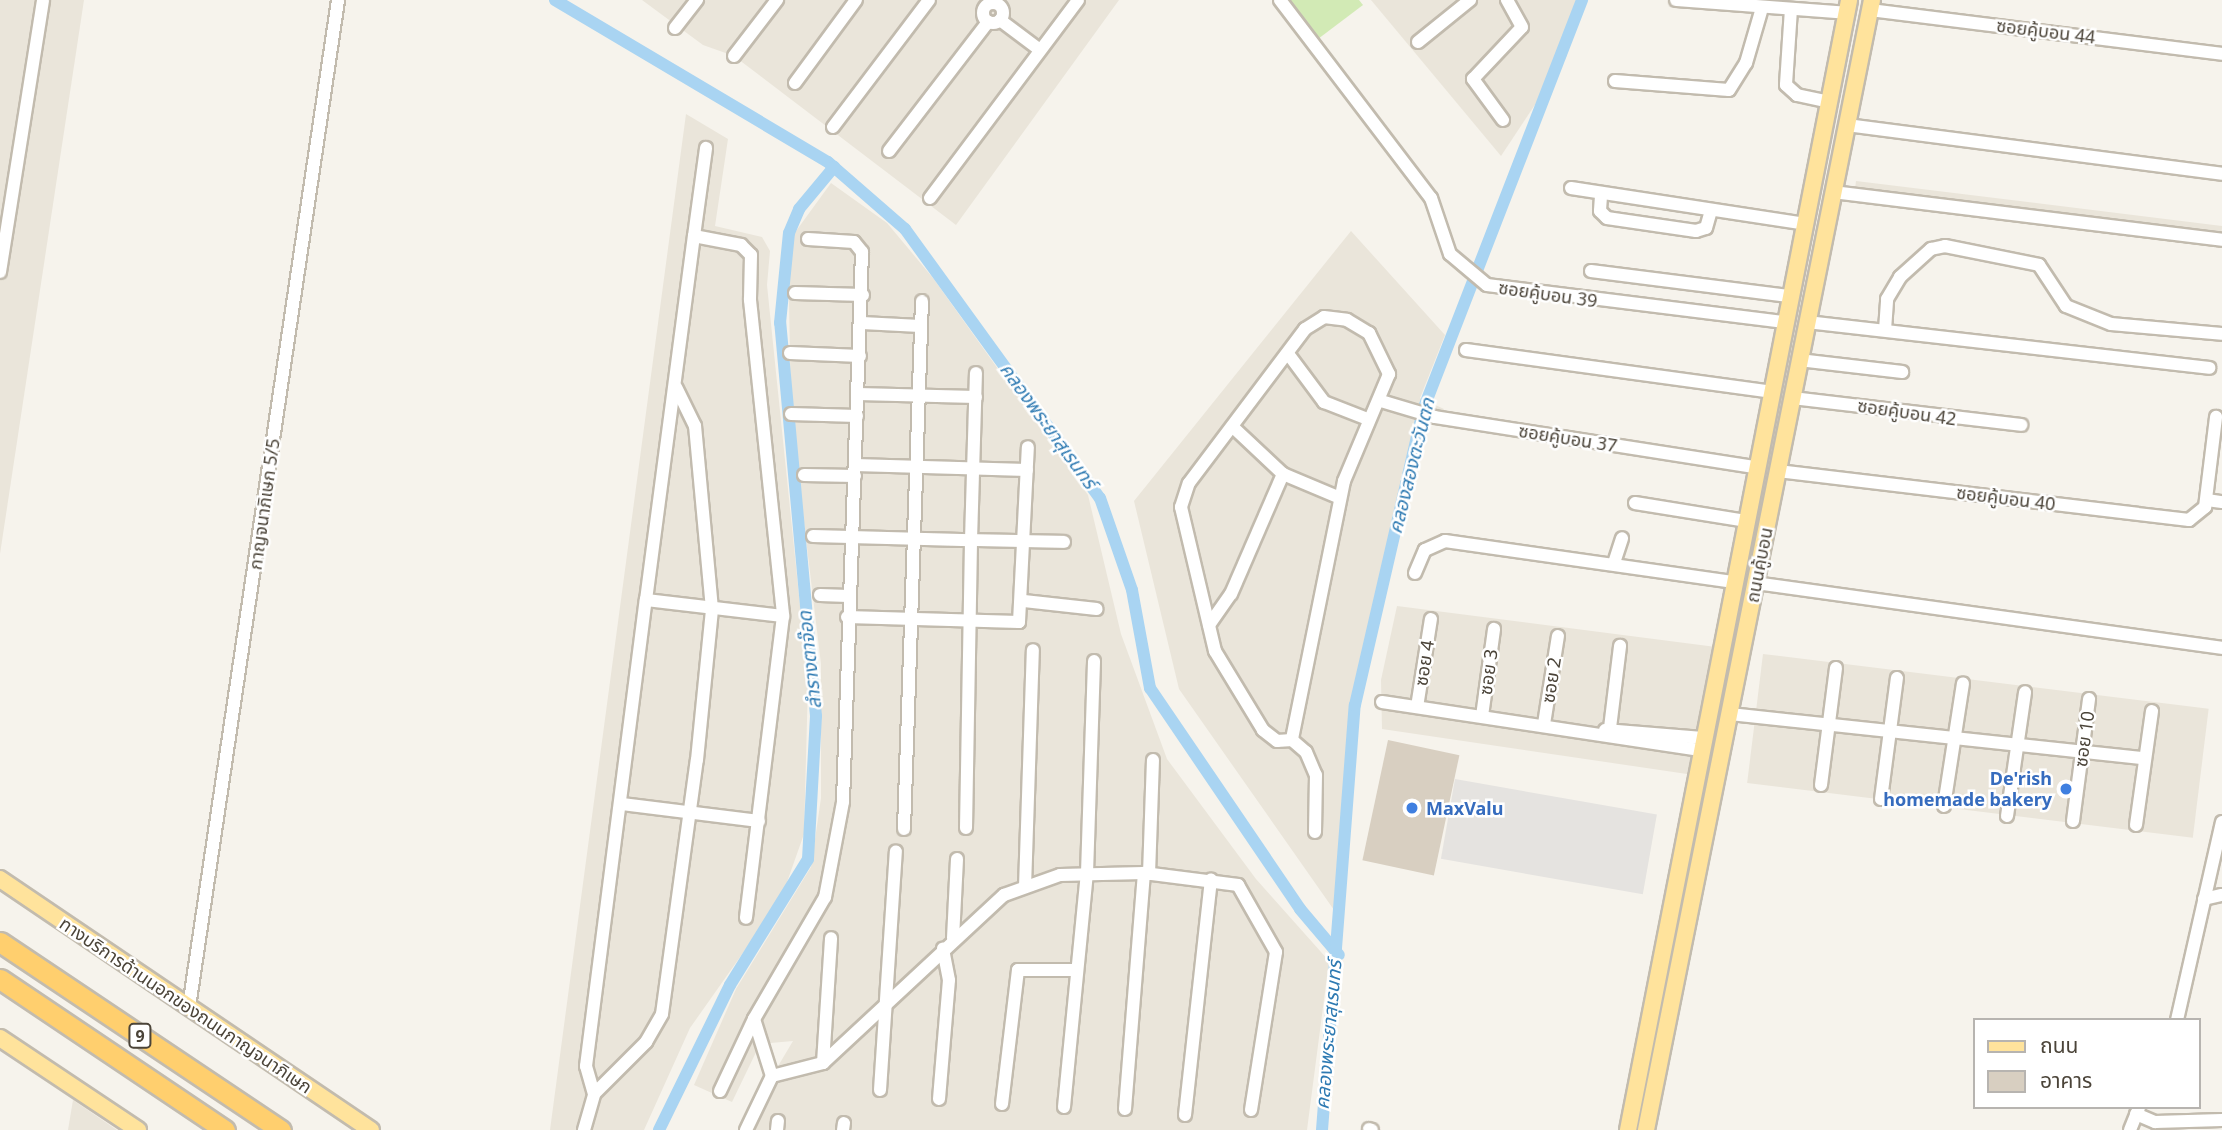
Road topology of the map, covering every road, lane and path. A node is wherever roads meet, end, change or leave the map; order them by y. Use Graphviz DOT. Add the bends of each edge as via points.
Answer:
graph roads {
  1 [pos="43,0"];
  2 [pos="338,0"];
  3 [pos="697,0"];
  4 [pos="777,0"];
  5 [pos="856,0"];
  6 [pos="929,0"];
  7 [pos="1078,0"];
  8 [pos="1280,0"];
  9 [pos="1470,0"];
  10 [pos="1507,0"];
  11 [pos="1676,0"];
  12 [pos="1001,3"];
  13 [pos="980,4"];
  14 [pos="1871,5"];
  15 [pos="1848,7"];
  16 [pos="1762,8"];
  17 [pos="1791,9"];
  18 [pos="994,21"];
  19 [pos="675,28"];
  20 [pos="1418,42"];
  21 [pos="1040,50"];
  22 [pos="2222,54"];
  23 [pos="734,56"];
  24 [pos="1615,81"];
  25 [pos="795,83"];
  26 [pos="1829,102"];
  27 [pos="1503,120"];
  28 [pos="1847,125"];
  29 [pos="833,127"];
  30 [pos="706,148"];
  31 [pos="889,151"];
  32 [pos="2222,174"];
  33 [pos="1571,188"];
  34 [pos="1833,192"];
  35 [pos="1601,195"];
  36 [pos="930,198"];
  37 [pos="1711,211"];
  38 [pos="1805,224"];
  39 [pos="694,236"];
  40 [pos="808,239"];
  41 [pos="2222,240"];
  42 [pos="1591,271"];
  43 [pos="0,272"];
  44 [pos="795,293"];
  45 [pos="863,295"];
  46 [pos="1790,296"];
  47 [pos="922,301"];
  48 [pos="1785,322"];
  49 [pos="1807,322"];
  50 [pos="862,323"];
  51 [pos="920,326"];
  52 [pos="1885,330"];
  53 [pos="2222,334"];
  54 [pos="1466,349"];
  55 [pos="790,353"];
  56 [pos="1290,355"];
  57 [pos="860,356"];
  58 [pos="1799,360"];
  59 [pos="2209,368"];
  60 [pos="1902,372"];
  61 [pos="976,373"];
  62 [pos="676,387"];
  63 [pos="1771,392"];
  64 [pos="858,394"];
  65 [pos="918,396"];
  66 [pos="976,397"];
  67 [pos="1792,398"];
  68 [pos="1381,401"];
  69 [pos="791,414"];
  70 [pos="857,416"];
  71 [pos="2216,417"];
  72 [pos="1365,418"];
  73 [pos="2021,425"];
  74 [pos="1234,428"];
  75 [pos="1028,447"];
  76 [pos="1756,467"];
  77 [pos="916,468"];
  78 [pos="974,469"];
  79 [pos="1027,470"];
  80 [pos="855,471"];
  81 [pos="1778,471"];
  82 [pos="1283,474"];
  83 [pos="804,475"];
  84 [pos="1340,498"];
  85 [pos="2207,500"];
  86 [pos="2222,502"];
  87 [pos="1635,503"];
  88 [pos="1746,521"];
  89 [pos="813,536"];
  90 [pos="851,538"];
  91 [pos="1622,538"];
  92 [pos="914,539"];
  93 [pos="971,540"];
  94 [pos="1025,541"];
  95 [pos="1065,542"];
  96 [pos="1614,563"];
  97 [pos="1415,573"];
  98 [pos="1734,582"];
  99 [pos="1755,583"];
  100 [pos="820,595"];
  101 [pos="848,596"];
  102 [pos="646,600"];
  103 [pos="1024,601"];
  104 [pos="712,609"];
  105 [pos="1097,609"];
  106 [pos="783,616"];
  107 [pos="847,617"];
  108 [pos="912,619"];
  109 [pos="1431,619"];
  110 [pos="971,622"];
  111 [pos="1209,625"];
  112 [pos="1494,629"];
  113 [pos="1558,636"];
  114 [pos="1620,646"];
  115 [pos="2222,648"];
  116 [pos="1033,650"];
  117 [pos="1094,661"];
  118 [pos="1836,668"];
  119 [pos="1897,678"];
  120 [pos="1963,684"];
  121 [pos="2025,692"];
  122 [pos="2090,699"];
  123 [pos="1382,702"];
  124 [pos="1417,707"];
  125 [pos="2152,711"];
  126 [pos="1730,714"];
  127 [pos="1482,716"];
  128 [pos="1544,724"];
  129 [pos="1828,724"];
  130 [pos="1891,730"];
  131 [pos="1606,732"];
  132 [pos="1954,737"];
  133 [pos="1292,740"];
  134 [pos="1702,744"];
  135 [pos="2016,744"];
  136 [pos="2082,751"];
  137 [pos="2144,758"];
  138 [pos="1153,760"];
  139 [pos="1821,785"];
  140 [pos="1881,799"];
  141 [pos="622,804"];
  142 [pos="1944,806"];
  143 [pos="688,811"];
  144 [pos="2007,816"];
  145 [pos="758,821"];
  146 [pos="2073,821"];
  147 [pos="2222,822"];
  148 [pos="2136,825"];
  149 [pos="966,828"];
  150 [pos="904,829"];
  151 [pos="1315,832"];
  152 [pos="896,852"];
  153 [pos="957,859"];
  154 [pos="1087,873"];
  155 [pos="1146,874"];
  156 [pos="0,879"];
  157 [pos="1211,879"];
  158 [pos="1025,887"];
  159 [pos="2222,895"];
  160 [pos="2204,899"];
  161 [pos="746,918"];
  162 [pos="831,938"];
  163 [pos="953,938"];
  164 [pos="0,942"];
  165 [pos="943,949"];
  166 [pos="1076,970"];
  167 [pos="0,979"];
  168 [pos="887,1003"];
  169 [pos="189,1007"];
  170 [pos="2177,1018"];
  171 [pos="754,1019"];
  172 [pos="0,1038"];
  173 [pos="1645,1038"];
  174 [pos="1663,1042"];
  175 [pos="823,1063"];
  176 [pos="772,1076"];
  177 [pos="880,1090"];
  178 [pos="720,1091"];
  179 [pos="594,1094"];
  180 [pos="939,1099"];
  181 [pos="1002,1104"];
  182 [pos="1065,1107"];
  183 [pos="1125,1109"];
  184 [pos="1251,1110"];
  185 [pos="2138,1110"];
  186 [pos="1185,1115"];
  187 [pos="2222,1120"];
  188 [pos="137,1130"];
  189 [pos="225,1130"];
  190 [pos="281,1130"];
  191 [pos="371,1130"];
  192 [pos="584,1130"];
  193 [pos="746,1130"];
  194 [pos="1628,1130"];
  195 [pos="1646,1130"];
  196 [pos="2130,1130"];
  1 -- 43 [label="street"];
  2 -- 169 [label="street, กาญจนาภิเษก 5/5"];
  3 -- 19 [label="street"];
  4 -- 23 [label="street"];
  5 -- 25 [label="street"];
  6 -- 29 [label="street"];
  7 -- 21 [label="street"];
  8 -- 48 [label="street, ซอยคู้บอน 39" via="1431,198 1442,241 1463,269 1487,285"];
  9 -- 20 [label="street"];
  10 -- 27 [label="street" via="1522,27 1473,79"];
  11 -- 16 [label="street"];
  12 -- 13 [label="street"];
  12 -- 18 [label="street"];
  13 -- 18 [label="street"];
  14 -- 22 [label="street, ซอยคู้บอน 44"];
  14 -- 28 [label="main road, ถนนคู้บอน"];
  15 -- 17 [label="street"];
  15 -- 26 [label="main road, ถนนคู้บอน"];
  16 -- 17 [label="street"];
  16 -- 24 [label="street" via="1746,63 1729,90"];
  17 -- 26 [label="street" via="1786,85 1797,95"];
  18 -- 21 [label="street"];
  18 -- 31 [label="street"];
  21 -- 36 [label="street"];
  26 -- 38 [label="main road, ถนนคู้บอน"];
  28 -- 32 [label="street"];
  28 -- 34 [label="main road, ถนนคู้บอน"];
  30 -- 39 [label="street"];
  33 -- 35 [label="street"];
  34 -- 41 [label="street"];
  34 -- 49 [label="main road, ถนนคู้บอน"];
  35 -- 37 [label="street"];
  35 -- 37 [label="street" via="1600,211 1607,218 1696,231 1706,228"];
  37 -- 38 [label="street"];
  38 -- 46 [label="main road, ถนนคู้บอน"];
  39 -- 62 [label="street"];
  39 -- 106 [label="street" via="741,245 751,256 750,300"];
  40 -- 45 [label="street" via="861,247"];
  42 -- 46 [label="street"];
  44 -- 45 [label="street"];
  45 -- 50 [label="street"];
  46 -- 48 [label="main road, ถนนคู้บอน"];
  47 -- 51 [label="street"];
  48 -- 63 [label="main road, ถนนคู้บอน"];
  49 -- 52 [label="street"];
  49 -- 58 [label="main road, ถนนคู้บอน"];
  50 -- 51 [label="street"];
  50 -- 57 [label="street"];
  51 -- 65 [label="street"];
  52 -- 53 [label="street" via="1887,299 1900,277 1931,249 1945,246 2039,265 2066,306 2110,324"];
  52 -- 59 [label="street"];
  54 -- 63 [label="street"];
  55 -- 57 [label="street"];
  56 -- 68 [label="street" via="1305,329 1324,317 1361,326 1388,363"];
  56 -- 72 [label="street" via="1324,402"];
  56 -- 74 [label="street"];
  57 -- 64 [label="street"];
  58 -- 60 [label="street"];
  58 -- 67 [label="main road, ถนนคู้บอน"];
  61 -- 66 [label="street"];
  62 -- 102 [label="street"];
  62 -- 104 [label="street" via="695,426"];
  63 -- 76 [label="main road, ถนนคู้บอน"];
  64 -- 65 [label="street"];
  64 -- 70 [label="street"];
  65 -- 66 [label="street"];
  65 -- 77 [label="street"];
  66 -- 78 [label="street"];
  67 -- 73 [label="street, ซอยคู้บอน 42"];
  67 -- 81 [label="main road, ถนนคู้บอน"];
  68 -- 72 [label="street"];
  68 -- 76 [label="street, ซอยคู้บอน 37" via="1435,417"];
  69 -- 70 [label="street"];
  70 -- 80 [label="street"];
  71 -- 85 [label="street"];
  72 -- 84 [label="street"];
  74 -- 82 [label="street"];
  74 -- 111 [label="street" via="1189,483 1181,507"];
  75 -- 79 [label="street"];
  76 -- 88 [label="main road, ถนนคู้บอน"];
  77 -- 78 [label="street"];
  77 -- 80 [label="street"];
  77 -- 92 [label="street"];
  78 -- 79 [label="street"];
  78 -- 93 [label="street"];
  79 -- 94 [label="street"];
  80 -- 83 [label="street"];
  80 -- 90 [label="street"];
  81 -- 85 [label="street, ซอยคู้บอน 40" via="2189,520 2202,513"];
  81 -- 99 [label="main road, ถนนคู้บอน"];
  82 -- 84 [label="street"];
  82 -- 111 [label="street" via="1231,594"];
  84 -- 133 [label="street"];
  85 -- 86 [label="street"];
  87 -- 88 [label="street"];
  88 -- 98 [label="main road, ถนนคู้บอน"];
  89 -- 90 [label="street"];
  90 -- 92 [label="street"];
  90 -- 101 [label="street"];
  91 -- 96 [label="street"];
  92 -- 93 [label="street"];
  92 -- 108 [label="street"];
  93 -- 94 [label="street"];
  93 -- 110 [label="street"];
  94 -- 95 [label="street"];
  94 -- 103 [label="street"];
  96 -- 97 [label="street" via="1437,541"];
  96 -- 98 [label="street"];
  98 -- 134 [label="main road, ถนนคู้บอน"];
  99 -- 115 [label="street"];
  99 -- 126 [label="main road, ถนนคู้บอน"];
  100 -- 101 [label="street"];
  101 -- 107 [label="street"];
  102 -- 104 [label="street"];
  102 -- 141 [label="street"];
  103 -- 105 [label="street"];
  103 -- 110 [label="street" via="1016,624"];
  104 -- 106 [label="street"];
  104 -- 143 [label="street"];
  106 -- 145 [label="street"];
  107 -- 108 [label="street"];
  107 -- 171 [label="street" via="843,802 835,869 816,915"];
  108 -- 110 [label="street"];
  108 -- 150 [label="street"];
  109 -- 124 [label="street, ซอย 4"];
  110 -- 149 [label="street"];
  111 -- 133 [label="street" via="1222,666 1263,730 1277,741"];
  112 -- 127 [label="street, ซอย 3"];
  113 -- 128 [label="street, ซอย 2"];
  114 -- 131 [label="street"];
  116 -- 158 [label="street"];
  117 -- 154 [label="street"];
  118 -- 129 [label="street"];
  119 -- 130 [label="street"];
  120 -- 132 [label="street"];
  121 -- 135 [label="street"];
  122 -- 136 [label="street, ซอย 10"];
  123 -- 124 [label="street"];
  124 -- 127 [label="street"];
  125 -- 137 [label="street"];
  126 -- 129 [label="street"];
  126 -- 174 [label="main road, ถนนคู้บอน"];
  127 -- 128 [label="street"];
  128 -- 131 [label="street"];
  129 -- 130 [label="street"];
  129 -- 139 [label="street"];
  130 -- 132 [label="street"];
  130 -- 140 [label="street"];
  131 -- 134 [label="street"];
  132 -- 135 [label="street"];
  132 -- 142 [label="street"];
  133 -- 151 [label="street" via="1306,752 1316,775"];
  134 -- 173 [label="main road, ถนนคู้บอน"];
  135 -- 136 [label="street"];
  135 -- 144 [label="street"];
  136 -- 137 [label="street"];
  136 -- 146 [label="street, ซอย 10"];
  137 -- 148 [label="street"];
  138 -- 155 [label="street"];
  141 -- 143 [label="street"];
  141 -- 179 [label="street" via="586,1066"];
  143 -- 145 [label="street"];
  143 -- 179 [label="street" via="662,1014 646,1042"];
  145 -- 161 [label="street"];
  147 -- 160 [label="street"];
  152 -- 168 [label="street"];
  153 -- 163 [label="street"];
  154 -- 155 [label="street"];
  154 -- 158 [label="street"];
  154 -- 166 [label="street"];
  155 -- 157 [label="street"];
  155 -- 183 [label="street"];
  156 -- 169 [label="main road, ทางบริการด้านนอกของถนนกาญจนาภิเษก"];
  157 -- 184 [label="street" via="1240,887 1276,952"];
  157 -- 186 [label="street"];
  158 -- 163 [label="street" via="1004,895"];
  159 -- 160 [label="street"];
  160 -- 170 [label="street"];
  162 -- 175 [label="street"];
  163 -- 165 [label="street"];
  164 -- 190 [label="highway, 9"];
  165 -- 168 [label="street"];
  165 -- 180 [label="street" via="949,979"];
  166 -- 181 [label="street" via="1018,970"];
  166 -- 182 [label="street"];
  167 -- 189 [label="highway, 9"];
  168 -- 175 [label="street"];
  168 -- 177 [label="street"];
  169 -- 191 [label="main road, ทางบริการด้านนอกของถนนกาญจนาภิเษก"];
  171 -- 176 [label="street"];
  171 -- 178 [label="street"];
  172 -- 188 [label="main road"];
  173 -- 174 [label="main road"];
  173 -- 194 [label="main road, ถนนคู้บอน"];
  174 -- 195 [label="main road, ถนนคู้บอน"];
  175 -- 176 [label="street"];
  176 -- 193 [label="street"];
  179 -- 192 [label="street"];
  185 -- 187 [label="street" via="2155,1122"];
  185 -- 196 [label="street"];
}
